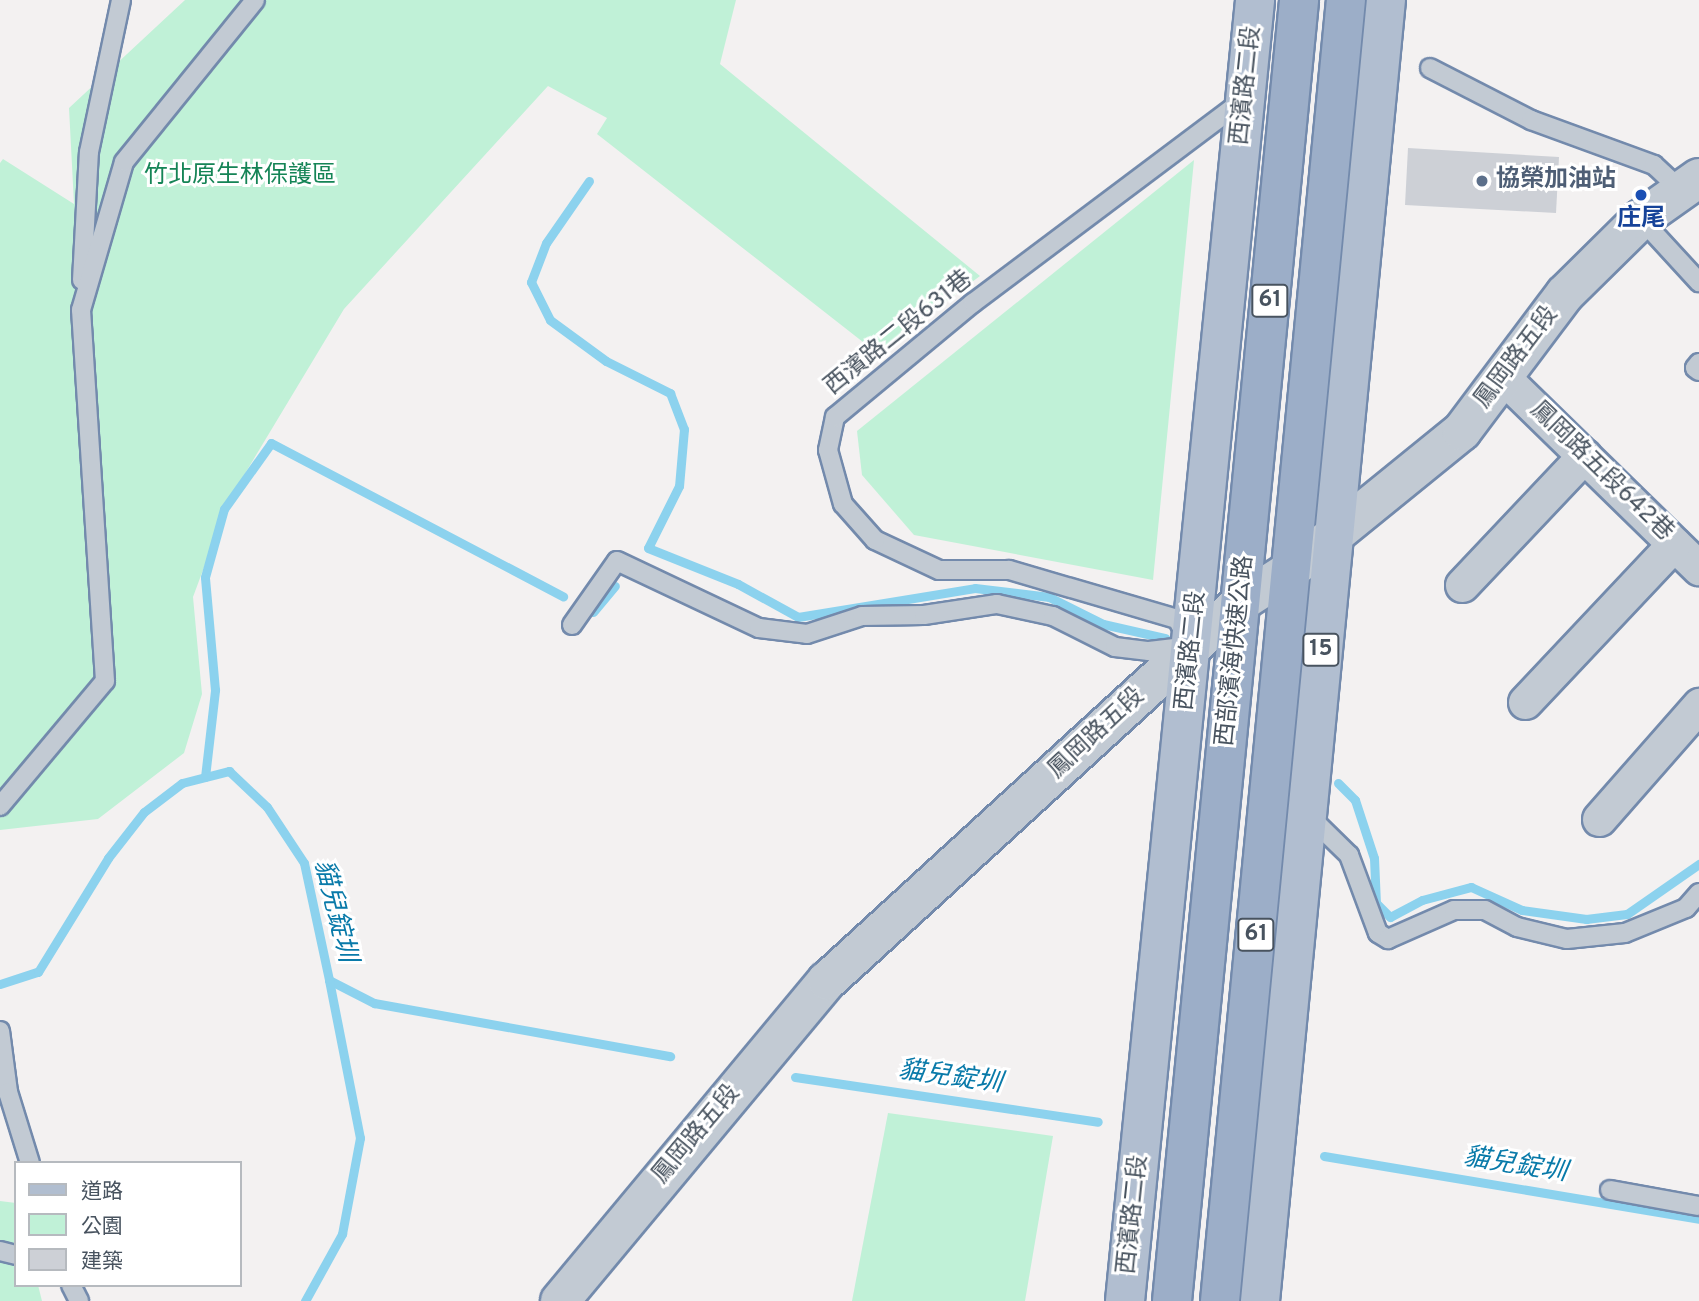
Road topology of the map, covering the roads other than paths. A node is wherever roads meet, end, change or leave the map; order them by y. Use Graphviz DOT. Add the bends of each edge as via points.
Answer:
graph roads {
  1 [pos="121,0"];
  2 [pos="255,0"];
  3 [pos="1255,0"];
  4 [pos="1299,0"];
  5 [pos="1346,0"];
  6 [pos="1386,0"];
  7 [pos="1430,68"];
  8 [pos="1246,98"];
  9 [pos="1689,183"];
  10 [pos="1640,219"];
  11 [pos="1699,282"];
  12 [pos="81,310"];
  13 [pos="1699,363"];
  14 [pos="1699,371"];
  15 [pos="1503,377"];
  16 [pos="1584,456"];
  17 [pos="1333,536"];
  18 [pos="1674,544"];
  19 [pos="1699,568"];
  20 [pos="1292,569"];
  21 [pos="1462,585"];
  22 [pos="1241,602"];
  23 [pos="572,625"];
  24 [pos="1192,646"];
  25 [pos="1525,702"];
  26 [pos="1699,705"];
  27 [pos="0,806"];
  28 [pos="1304,811"];
  29 [pos="1599,819"];
  30 [pos="1699,893"];
  31 [pos="0,1031"];
  32 [pos="29,1161"];
  33 [pos="1610,1190"];
  34 [pos="1699,1206"];
  35 [pos="560,1301"];
  36 [pos="1125,1301"];
  37 [pos="1172,1301"];
  38 [pos="1220,1301"];
  39 [pos="1260,1301"];
  1 -- 12 [label="lane" via="89,152"];
  2 -- 12 [label="lane" via="124,162"];
  3 -- 8 [label="main road, 西濱路二段"];
  4 -- 22 [label="highway, 西部濱海快速公路 / 61"];
  5 -- 20 [label="highway, 西部濱海快速公路 / 61"];
  6 -- 17 [label="main road, 15"];
  7 -- 9 [label="lane" via="1531,120 1654,165"];
  8 -- 24 [label="main road, 西濱路二段"];
  8 -- 24 [label="lane, 西濱路二段631巷" via="973,303 835,417 828,450 844,504 875,540 939,570 1009,570 1177,619"];
  9 -- 10 [label="street, 鳳岡路五段"];
  10 -- 11 [label="lane"];
  10 -- 15 [label="street, 鳳岡路五段" via="1565,295"];
  12 -- 27 [label="lane" via="104,681"];
  13 -- 14 [label="lane"];
  15 -- 16 [label="street, 鳳岡路五段642巷"];
  15 -- 17 [label="street, 鳳岡路五段" via="1462,431"];
  16 -- 18 [label="street, 鳳岡路五段642巷"];
  16 -- 21 [label="street"];
  17 -- 20 [label="street, 鳳岡路五段"];
  17 -- 28 [label="main road, 15"];
  18 -- 19 [label="street, 鳳岡路五段642巷"];
  18 -- 25 [label="street"];
  20 -- 22 [label="street, 鳳岡路五段"];
  20 -- 38 [label="highway, 西部濱海快速公路 / 61"];
  22 -- 24 [label="street, 鳳岡路五段"];
  22 -- 37 [label="highway, 西部濱海快速公路 / 61"];
  23 -- 24 [label="lane" via="617,561 759,628 807,634 862,616 924,615 997,604 1053,616 1115,647 1149,651"];
  24 -- 35 [label="street, 鳳岡路五段" via="827,981"];
  24 -- 36 [label="main road, 西濱路二段"];
  26 -- 29 [label="street"];
  28 -- 30 [label="lane" via="1349,855 1378,933 1388,939 1454,910 1485,910 1517,927 1567,939 1625,933 1686,908"];
  28 -- 39 [label="main road, 15"];
  31 -- 32 [label="lane" via="8,1092"];
  33 -- 34 [label="lane"];
}
